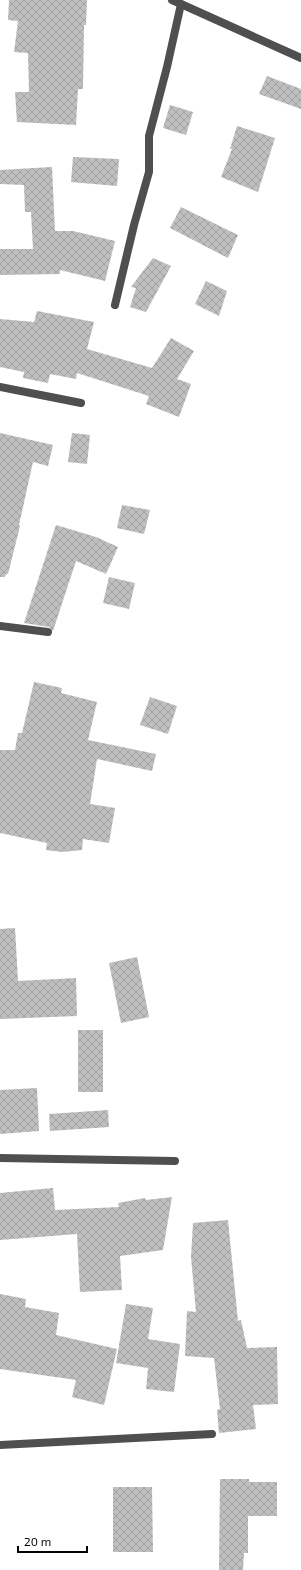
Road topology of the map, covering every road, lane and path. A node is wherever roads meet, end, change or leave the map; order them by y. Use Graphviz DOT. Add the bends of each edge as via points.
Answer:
graph roads {
  1 [pos="172,0"];
  2 [pos="181,4"];
  3 [pos="301,58"];
  4 [pos="115,305"];
  5 [pos="0,387"];
  6 [pos="81,403"];
  7 [pos="0,626"];
  8 [pos="48,632"];
  9 [pos="0,1158"];
  10 [pos="175,1160"];
  11 [pos="212,1434"];
  12 [pos="0,1445"];
  1 -- 2 [label="street"];
  2 -- 3 [label="street"];
  2 -- 4 [label="street" via="168,67 149,136 149,172"];
  5 -- 6 [label="street"];
  7 -- 8 [label="street"];
  9 -- 10 [label="street"];
  11 -- 12 [label="street"];
}
